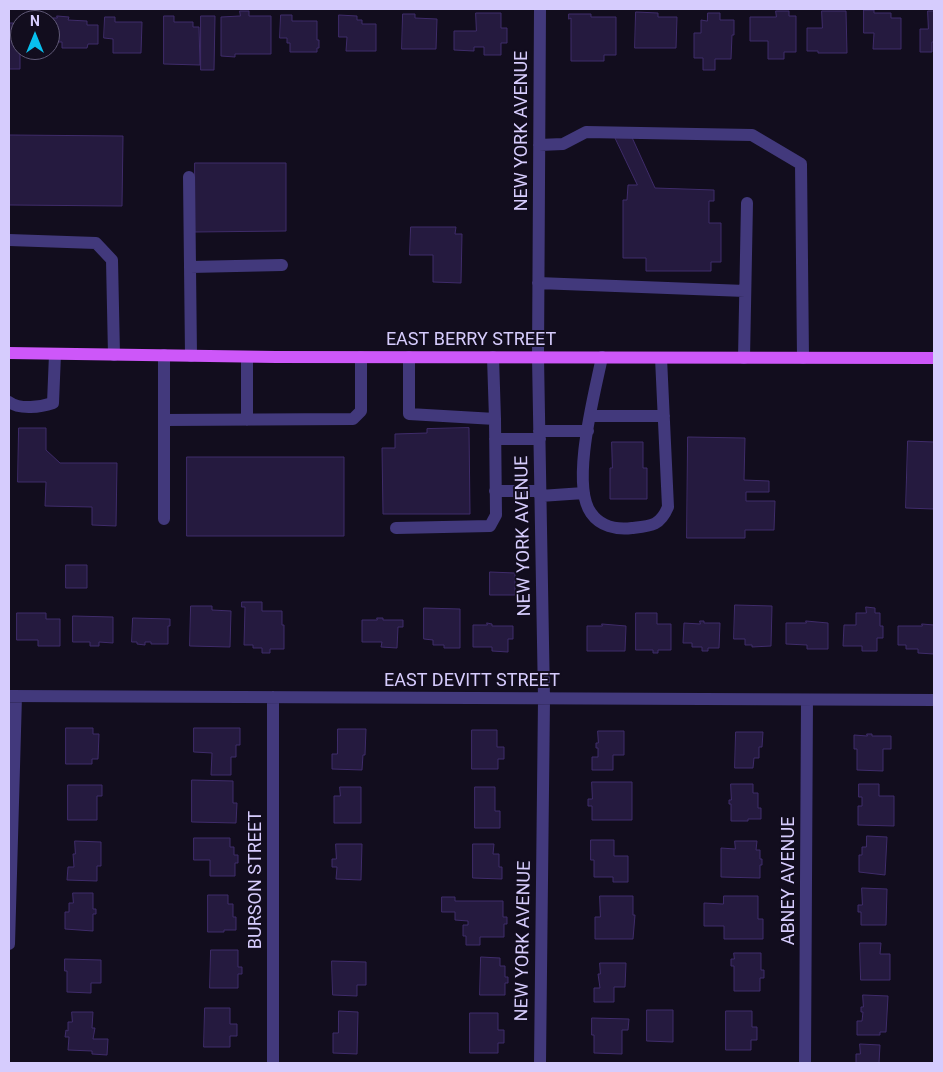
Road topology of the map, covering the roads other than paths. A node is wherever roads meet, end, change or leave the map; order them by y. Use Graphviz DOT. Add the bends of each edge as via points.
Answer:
graph roads {
  1 [pos="540,9"];
  2 [pos="539,145"];
  3 [pos="189,177"];
  4 [pos="747,203"];
  5 [pos="9,240"];
  6 [pos="282,265"];
  7 [pos="190,267"];
  8 [pos="538,283"];
  9 [pos="745,291"];
  10 [pos="9,353"];
  11 [pos="55,354"];
  12 [pos="114,355"];
  13 [pos="164,355"];
  14 [pos="191,356"];
  15 [pos="247,357"];
  16 [pos="361,357"];
  17 [pos="409,357"];
  18 [pos="493,357"];
  19 [pos="538,357"];
  20 [pos="602,357"];
  21 [pos="661,358"];
  22 [pos="744,358"];
  23 [pos="803,358"];
  24 [pos="934,358"];
  25 [pos="9,402"];
  26 [pos="591,416"];
  27 [pos="664,416"];
  28 [pos="495,419"];
  29 [pos="164,420"];
  30 [pos="247,420"];
  31 [pos="588,431"];
  32 [pos="539,435"];
  33 [pos="495,438"];
  34 [pos="495,491"];
  35 [pos="584,492"];
  36 [pos="540,493"];
  37 [pos="164,519"];
  38 [pos="396,528"];
  39 [pos="13,696"];
  40 [pos="274,698"];
  41 [pos="544,699"];
  42 [pos="807,700"];
  43 [pos="934,700"];
  44 [pos="9,944"];
  45 [pos="274,1063"];
  46 [pos="540,1063"];
  47 [pos="805,1063"];
  1 -- 2 [label="street, NEW YORK AVENUE"];
  2 -- 8 [label="street, NEW YORK AVENUE"];
  2 -- 23 [label="street" via="563,144 586,132 752,135 801,164"];
  3 -- 7 [label="street"];
  4 -- 9 [label="street"];
  5 -- 12 [label="street" via="96,243 112,260"];
  6 -- 7 [label="street"];
  7 -- 14 [label="street"];
  8 -- 9 [label="street"];
  8 -- 19 [label="street, NEW YORK AVENUE"];
  9 -- 22 [label="street"];
  10 -- 11 [label="main road, EAST BERRY STREET"];
  11 -- 12 [label="main road, EAST BERRY STREET"];
  11 -- 25 [label="street" via="53,403 22,407"];
  12 -- 13 [label="main road, EAST BERRY STREET"];
  13 -- 14 [label="main road, EAST BERRY STREET"];
  13 -- 29 [label="street"];
  14 -- 15 [label="main road, EAST BERRY STREET"];
  15 -- 16 [label="main road, EAST BERRY STREET"];
  15 -- 30 [label="street"];
  16 -- 17 [label="main road, EAST BERRY STREET"];
  16 -- 30 [label="street" via="361,411 353,419"];
  17 -- 18 [label="main road, EAST BERRY STREET"];
  17 -- 28 [label="street" via="409,414"];
  18 -- 19 [label="main road, EAST BERRY STREET"];
  18 -- 28 [label="street"];
  19 -- 20 [label="main road, EAST BERRY STREET"];
  19 -- 32 [label="street, NEW YORK AVENUE"];
  20 -- 21 [label="main road, EAST BERRY STREET"];
  20 -- 26 [label="street"];
  21 -- 22 [label="main road, EAST BERRY STREET"];
  21 -- 27 [label="street"];
  22 -- 23 [label="main road, EAST BERRY STREET"];
  23 -- 24 [label="main road, EAST BERRY STREET"];
  26 -- 27 [label="street"];
  26 -- 31 [label="street"];
  27 -- 35 [label="street" via="668,507 663,518 655,524 637,528 619,529 603,524 591,513"];
  28 -- 33 [label="street"];
  29 -- 30 [label="street"];
  29 -- 37 [label="street"];
  31 -- 32 [label="street"];
  31 -- 35 [label="street"];
  32 -- 33 [label="street"];
  32 -- 36 [label="street, NEW YORK AVENUE"];
  33 -- 34 [label="street"];
  34 -- 36 [label="street"];
  34 -- 38 [label="street" via="496,514 490,526"];
  35 -- 36 [label="street"];
  36 -- 41 [label="street, NEW YORK AVENUE"];
  39 -- 40 [label="street, EAST DEVITT STREET"];
  39 -- 44 [label="street"];
  40 -- 41 [label="street, EAST DEVITT STREET"];
  40 -- 45 [label="street, BURSON STREET"];
  41 -- 42 [label="street, EAST DEVITT STREET"];
  41 -- 46 [label="street, NEW YORK AVENUE"];
  42 -- 43 [label="street, EAST DEVITT STREET"];
  42 -- 47 [label="street, ABNEY AVENUE"];
}
